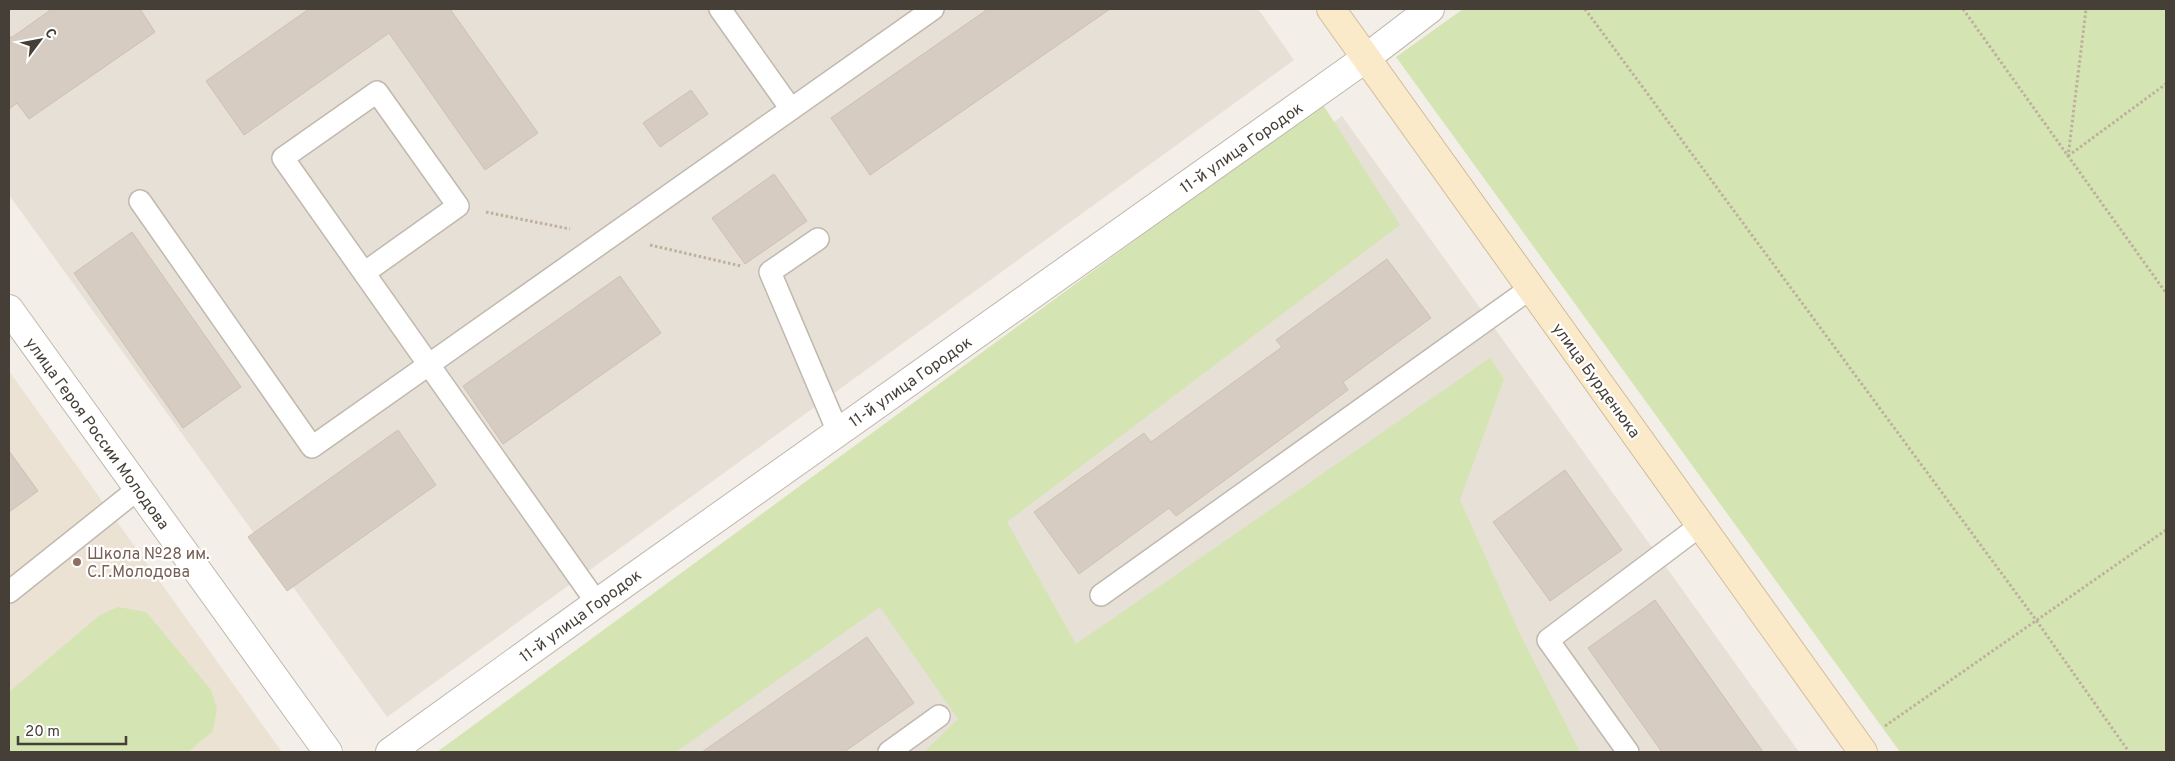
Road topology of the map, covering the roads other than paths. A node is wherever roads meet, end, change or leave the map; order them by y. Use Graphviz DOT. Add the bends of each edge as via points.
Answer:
graph roads {
  1 [pos="720,9"];
  2 [pos="933,9"];
  3 [pos="1331,9"];
  4 [pos="1430,9"];
  5 [pos="1366,58"];
  6 [pos="791,109"];
  7 [pos="140,202"];
  8 [pos="818,239"];
  9 [pos="364,273"];
  10 [pos="1531,288"];
  11 [pos="9,309"];
  12 [pos="429,364"];
  13 [pos="838,432"];
  14 [pos="138,489"];
  15 [pos="1701,525"];
  16 [pos="9,592"];
  17 [pos="1101,595"];
  18 [pos="597,603"];
  19 [pos="940,716"];
  20 [pos="1860,748"];
  21 [pos="328,752"];
  22 [pos="390,752"];
  23 [pos="889,752"];
  24 [pos="1628,752"];
  1 -- 6 [label="lane"];
  2 -- 6 [label="lane"];
  3 -- 5 [label="street, улица Бурденюка"];
  4 -- 5 [label="street, 11-й улица Городок"];
  5 -- 10 [label="street, улица Бурденюка"];
  5 -- 13 [label="street, 11-й улица Городок"];
  6 -- 12 [label="lane"];
  7 -- 12 [label="lane" via="312,447"];
  8 -- 13 [label="lane" via="770,272"];
  9 -- 9 [label="lane" via="458,206 378,92 284,158"];
  9 -- 12 [label="lane"];
  10 -- 15 [label="street, улица Бурденюка"];
  10 -- 17 [label="lane"];
  11 -- 14 [label="street, улица Героя России Молодова"];
  12 -- 18 [label="lane"];
  13 -- 18 [label="street, 11-й улица Городок"];
  14 -- 16 [label="lane"];
  14 -- 21 [label="street, улица Героя России Молодова"];
  15 -- 20 [label="street, улица Бурденюка"];
  15 -- 24 [label="lane" via="1548,640"];
  18 -- 22 [label="street, 11-й улица Городок"];
  19 -- 23 [label="lane"];
}
